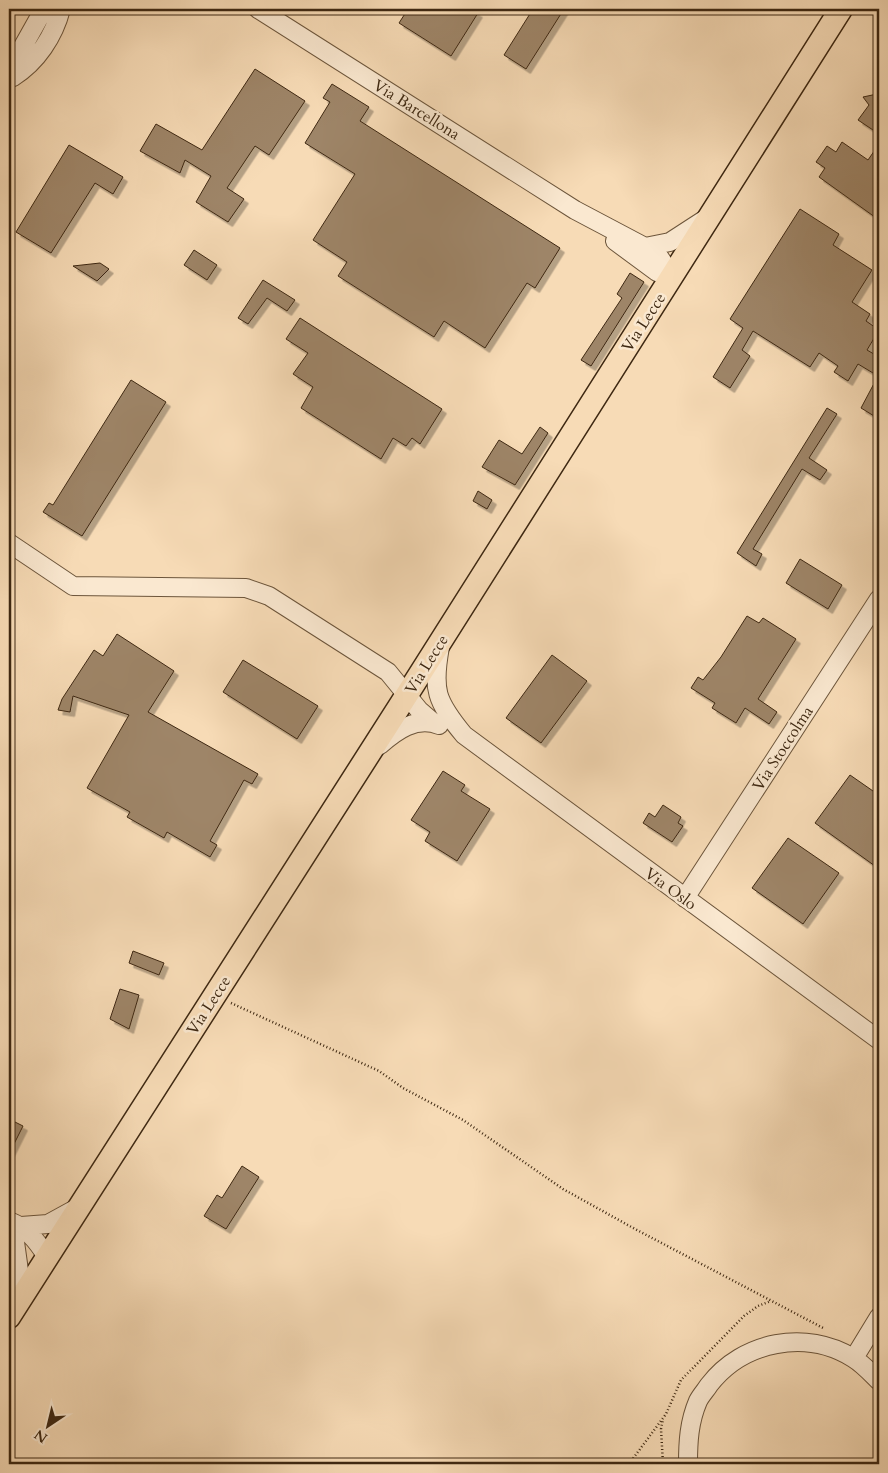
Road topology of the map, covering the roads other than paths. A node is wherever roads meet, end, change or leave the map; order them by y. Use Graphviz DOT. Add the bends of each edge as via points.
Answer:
graph roads {
  1 [pos="44,9"];
  2 [pos="258,9"];
  3 [pos="840,9"];
  4 [pos="283,15"];
  5 [pos="54,20"];
  6 [pos="10,73"];
  7 [pos="708,218"];
  8 [pos="644,254"];
  9 [pos="672,276"];
  10 [pos="654,304"];
  11 [pos="9,543"];
  12 [pos="879,599"];
  13 [pos="442,639"];
  14 [pos="408,693"];
  15 [pos="440,717"];
  16 [pos="364,758"];
  17 [pos="685,898"];
  18 [pos="879,1040"];
  19 [pos="79,1207"];
  20 [pos="13,1232"];
  21 [pos="47,1257"];
  22 [pos="13,1311"];
  23 [pos="879,1317"];
  24 [pos="854,1358"];
  25 [pos="879,1381"];
  26 [pos="688,1464"];
  1 -- 5 [label="street"];
  2 -- 4 [label="street, Via Barcellona"];
  3 -- 7 [label="main road, Via Lecce"];
  4 -- 8 [label="street, Via Barcellona"];
  5 -- 6 [label="street" via="29,67"];
  7 -- 8 [label="street"];
  7 -- 9 [label="main road, Via Lecce"];
  8 -- 9 [label="street, Via Barcellona" via="658,255"];
  8 -- 10 [label="street"];
  9 -- 10 [label="main road, Via Lecce"];
  10 -- 13 [label="main road, Via Lecce"];
  11 -- 14 [label="street" via="74,586 246,588 270,596 388,672"];
  12 -- 17 [label="street, Via Stoccolma"];
  13 -- 14 [label="main road, Via Lecce"];
  13 -- 15 [label="street" via="435,689"];
  14 -- 15 [label="street, Via Oslo" via="424,698"];
  14 -- 16 [label="main road, Via Lecce"];
  15 -- 16 [label="street" via="397,730"];
  15 -- 17 [label="street, Via Oslo"];
  16 -- 19 [label="main road, Via Lecce"];
  17 -- 18 [label="street, Via Oslo"];
  19 -- 20 [label="street" via="48,1224"];
  19 -- 21 [label="main road, Via Lecce"];
  20 -- 21 [label="street" via="38,1243"];
  20 -- 22 [label="street" via="20,1278"];
  21 -- 22 [label="main road, Via Lecce"];
  23 -- 24 [label="street"];
  24 -- 25 [label="street"];
  24 -- 26 [label="street" via="821,1344 785,1341 750,1351 720,1371 699,1399 687,1434"];
}
